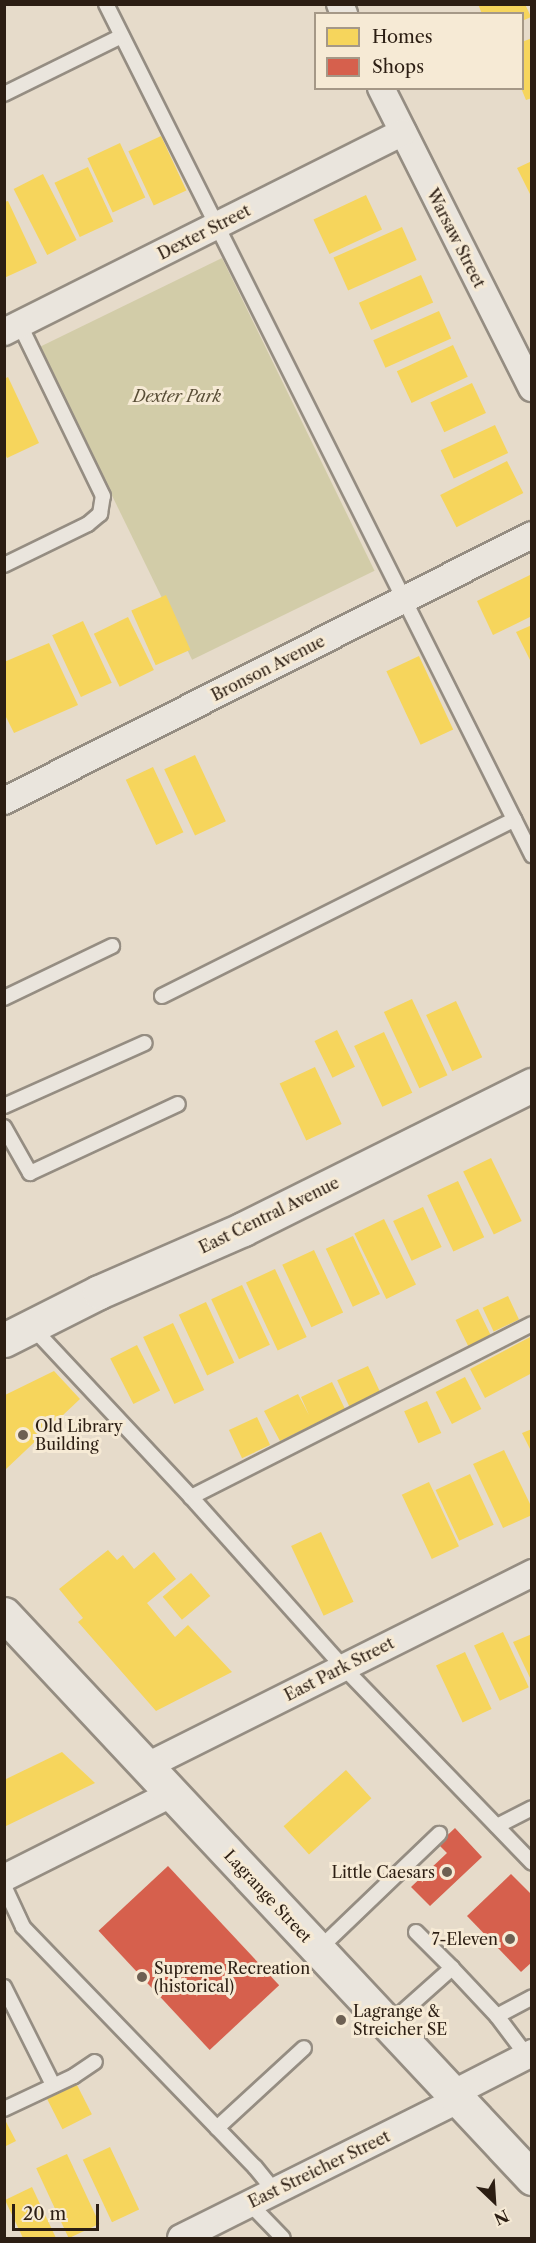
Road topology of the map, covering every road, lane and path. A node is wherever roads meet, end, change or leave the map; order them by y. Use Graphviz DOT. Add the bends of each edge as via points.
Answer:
graph roads {
  1 [pos="106,4"];
  2 [pos="122,36"];
  3 [pos="382,90"];
  4 [pos="4,94"];
  5 [pos="403,132"];
  6 [pos="216,226"];
  7 [pos="12,328"];
  8 [pos="531,388"];
  9 [pos="531,535"];
  10 [pos="4,565"];
  11 [pos="403,598"];
  12 [pos="4,801"];
  13 [pos="514,820"];
  14 [pos="531,855"];
  15 [pos="111,946"];
  16 [pos="162,996"];
  17 [pos="4,998"];
  18 [pos="145,1043"];
  19 [pos="531,1085"];
  20 [pos="178,1104"];
  21 [pos="4,1106"];
  22 [pos="4,1127"];
  23 [pos="531,1324"];
  24 [pos="18,1333"];
  25 [pos="191,1497"];
  26 [pos="531,1573"];
  27 [pos="4,1614"];
  28 [pos="343,1667"];
  29 [pos="147,1766"];
  30 [pos="172,1794"];
  31 [pos="531,1808"];
  32 [pos="497,1826"];
  33 [pos="439,1834"];
  34 [pos="531,1863"];
  35 [pos="4,1878"];
  36 [pos="4,1886"];
  37 [pos="416,1932"];
  38 [pos="318,1950"];
  39 [pos="452,1968"];
  40 [pos="4,1987"];
  41 [pos="531,1997"];
  42 [pos="497,2016"];
  43 [pos="388,2025"];
  44 [pos="304,2048"];
  45 [pos="529,2054"];
  46 [pos="95,2062"];
  47 [pos="52,2085"];
  48 [pos="455,2097"];
  49 [pos="4,2109"];
  50 [pos="217,2128"];
  51 [pos="531,2178"];
  52 [pos="275,2192"];
  53 [pos="250,2204"];
  54 [pos="181,2238"];
  55 [pos="283,2238"];
  1 -- 2 [label="lane"];
  2 -- 4 [label="lane"];
  2 -- 6 [label="lane"];
  3 -- 5 [label="street, Warsaw Street"];
  5 -- 6 [label="street, Dexter Street"];
  5 -- 8 [label="street, Warsaw Street"];
  6 -- 7 [label="street, Dexter Street"];
  6 -- 11 [label="lane"];
  7 -- 10 [label="lane" via="103,496 100,514 88,524"];
  9 -- 11 [label="street, Bronson Avenue"];
  11 -- 12 [label="street, Bronson Avenue"];
  11 -- 13 [label="lane"];
  13 -- 14 [label="lane"];
  13 -- 16 [label="lane"];
  15 -- 17 [label="lane"];
  18 -- 21 [label="lane"];
  19 -- 24 [label="main road, East Central Avenue" via="243,1229"];
  20 -- 22 [label="lane" via="30,1173"];
  23 -- 25 [label="lane"];
  24 -- 25 [label="lane"];
  25 -- 28 [label="lane"];
  26 -- 28 [label="street, East Park Street"];
  27 -- 29 [label="main road, Lagrange Street"];
  28 -- 29 [label="street, East Park Street"];
  28 -- 32 [label="lane"];
  29 -- 30 [label="main road, Lagrange Street"];
  30 -- 35 [label="street"];
  30 -- 38 [label="main road, Lagrange Street"];
  31 -- 32 [label="lane"];
  32 -- 34 [label="lane"];
  33 -- 38 [label="lane"];
  36 -- 50 [label="lane" via="23,1927"];
  37 -- 39 [label="lane"];
  38 -- 43 [label="main road, Lagrange Street"];
  39 -- 42 [label="lane"];
  39 -- 43 [label="lane"];
  40 -- 47 [label="lane"];
  41 -- 42 [label="lane"];
  42 -- 45 [label="lane"];
  43 -- 48 [label="main road, Lagrange Street"];
  44 -- 50 [label="lane"];
  45 -- 48 [label="street, East Streicher Street"];
  46 -- 47 [label="lane"];
  47 -- 49 [label="lane"];
  48 -- 51 [label="main road, Lagrange Street"];
  48 -- 52 [label="street, East Streicher Street"];
  50 -- 52 [label="lane"];
  52 -- 53 [label="street, East Streicher Street"];
  53 -- 54 [label="street, East Streicher Street"];
  53 -- 55 [label="lane"];
}
